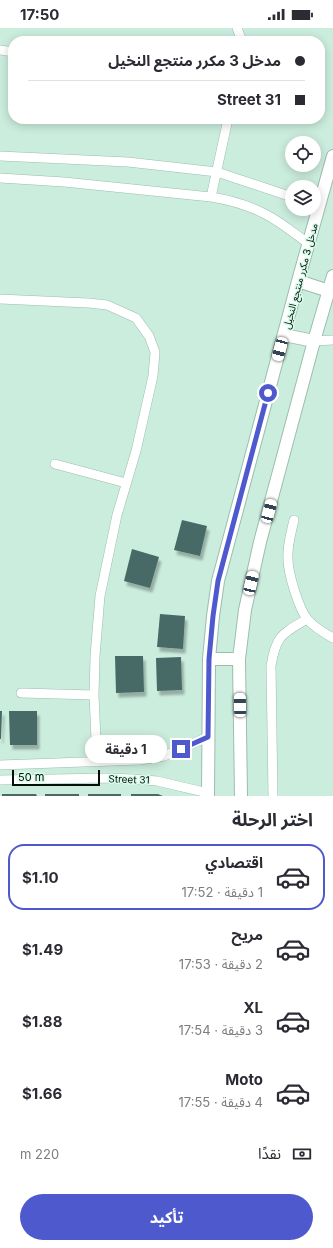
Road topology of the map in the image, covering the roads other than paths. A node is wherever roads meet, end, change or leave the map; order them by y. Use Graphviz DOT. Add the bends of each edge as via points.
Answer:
graph roads {
  1 [pos="227,124"];
  2 [pos="0,156"];
  3 [pos="333,156"];
  4 [pos="217,172"];
  5 [pos="0,178"];
  6 [pos="321,191"];
  7 [pos="285,195"];
  8 [pos="211,197"];
  9 [pos="314,216"];
  10 [pos="309,244"];
  11 [pos="333,276"];
  12 [pos="298,280"];
  13 [pos="331,292"];
  14 [pos="0,300"];
  15 [pos="284,335"];
  16 [pos="333,340"];
  17 [pos="314,341"];
  18 [pos="55,464"];
  19 [pos="126,483"];
  20 [pos="294,520"];
  21 [pos="307,619"];
  22 [pos="333,638"];
  23 [pos="209,659"];
  24 [pos="240,659"];
  25 [pos="21,693"];
  26 [pos="94,694"];
  27 [pos="208,737"];
  28 [pos="97,762"];
  29 [pos="0,765"];
  30 [pos="0,780"];
  31 [pos="208,795"];
  32 [pos="242,796"];
  33 [pos="273,796"];
  1 -- 4 [label="street"];
  2 -- 4 [label="street" via="128,162"];
  3 -- 6 [label="street, مدخل 3 مكرر منتجع النخيل"];
  4 -- 7 [label="street"];
  4 -- 8 [label="street"];
  5 -- 8 [label="street"];
  8 -- 10 [label="street" via="232,201 265,214"];
  9 -- 10 [label="street, مدخل 3 مكرر منتجع النخيل"];
  10 -- 12 [label="street, مدخل 3 مكرر منتجع النخيل"];
  11 -- 13 [label="street"];
  12 -- 13 [label="street"];
  12 -- 15 [label="street, مدخل 3 مكرر منتجع النخيل"];
  13 -- 17 [label="street"];
  14 -- 19 [label="street" via="88,302 107,305 136,318 149,336 155,352 153,376"];
  15 -- 17 [label="street"];
  15 -- 23 [label="street, مدخل 3 مكرر منتجع النخيل" via="218,581"];
  16 -- 17 [label="street"];
  17 -- 24 [label="street" via="260,542 245,610"];
  18 -- 19 [label="street"];
  19 -- 26 [label="street" via="100,596"];
  20 -- 21 [label="street" via="288,560 295,592"];
  21 -- 22 [label="street" via="320,631"];
  21 -- 33 [label="street" via="279,638 274,650 271,666"];
  23 -- 24 [label="street"];
  23 -- 27 [label="street, مدخل 3 مكرر منتجع النخيل"];
  24 -- 32 [label="street"];
  25 -- 26 [label="street"];
  26 -- 28 [label="street"];
  27 -- 28 [label="street, Street 31" via="164,756"];
  27 -- 31 [label="street, مدخل 3 مكرر منتجع النخيل"];
  28 -- 29 [label="street, Street 31"];
  30 -- 31 [label="street, Street 31" via="156,780"];
}
